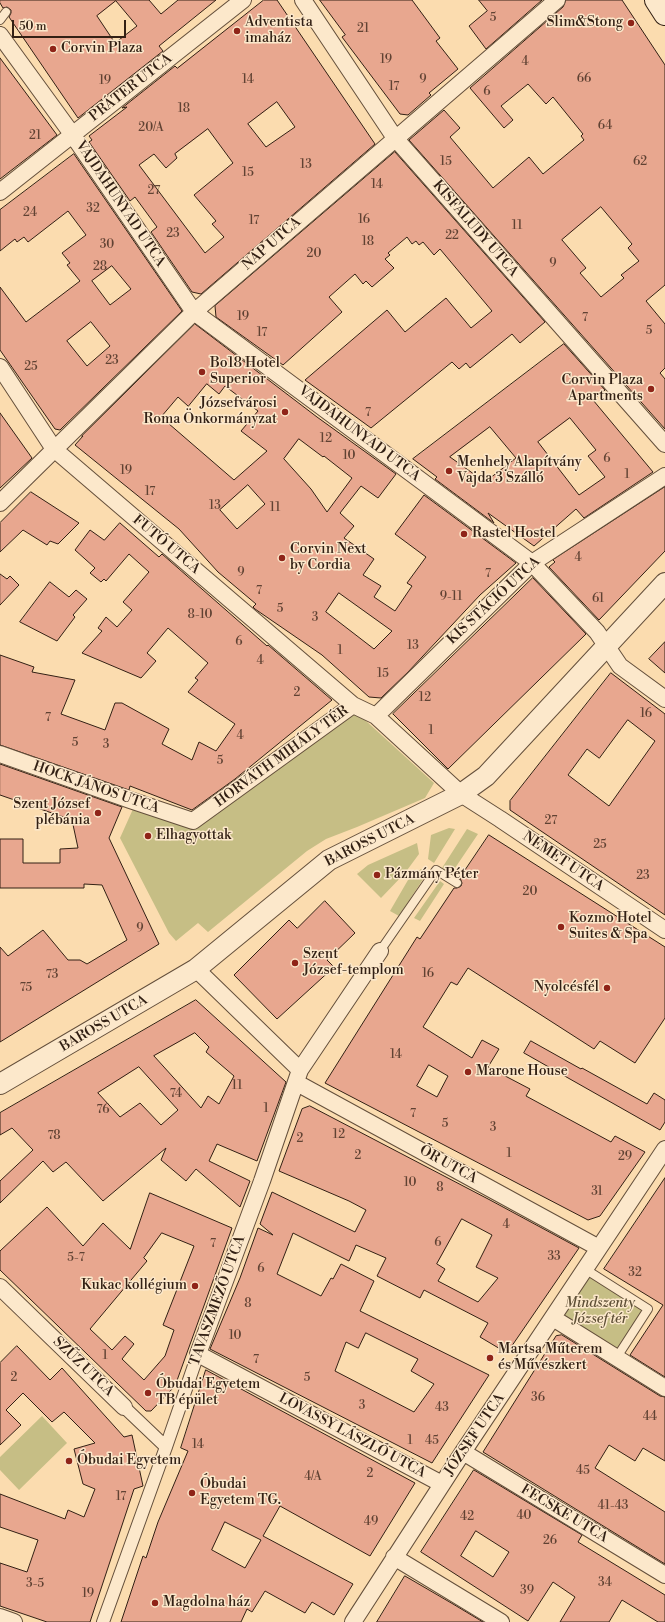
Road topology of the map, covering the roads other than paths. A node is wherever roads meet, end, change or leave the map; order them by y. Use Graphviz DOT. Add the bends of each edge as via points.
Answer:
graph roads {
  1 [pos="243,0"];
  2 [pos="303,0"];
  3 [pos="557,0"];
  4 [pos="656,0"];
  5 [pos="6,12"];
  6 [pos="665,14"];
  7 [pos="0,20"];
  8 [pos="0,35"];
  9 [pos="72,134"];
  10 [pos="395,138"];
  11 [pos="0,192"];
  12 [pos="194,312"];
  13 [pos="0,367"];
  14 [pos="665,444"];
  15 [pos="54,449"];
  16 [pos="665,476"];
  17 [pos="0,503"];
  18 [pos="532,562"];
  19 [pos="665,583"];
  20 [pos="606,646"];
  21 [pos="665,699"];
  22 [pos="353,705"];
  23 [pos="376,716"];
  24 [pos="0,754"];
  25 [pos="461,794"];
  26 [pos="193,821"];
  27 [pos="457,883"];
  28 [pos="665,930"];
  29 [pos="380,951"];
  30 [pos="196,969"];
  31 [pos="298,1076"];
  32 [pos="0,1084"];
  33 [pos="665,1149"];
  34 [pos="599,1248"];
  35 [pos="585,1269"];
  36 [pos="0,1287"];
  37 [pos="553,1318"];
  38 [pos="198,1354"];
  39 [pos="617,1357"];
  40 [pos="665,1388"];
  41 [pos="124,1407"];
  42 [pos="166,1448"];
  43 [pos="463,1452"];
  44 [pos="442,1484"];
  45 [pos="394,1557"];
  46 [pos="665,1575"];
  47 [pos="0,1617"];
  48 [pos="14,1622"];
  49 [pos="103,1622"];
  50 [pos="353,1622"];
  51 [pos="501,1622"];
  1 -- 9 [label="street, PRÁTER UTCA"];
  2 -- 10 [label="street, KISFALUDY UTCA"];
  3 -- 10 [label="street, NAP UTCA"];
  4 -- 6 [label="main road"];
  5 -- 7 [label="lane"];
  8 -- 9 [label="street, VAJDAHUNYAD UTCA"];
  9 -- 11 [label="street, PRÁTER UTCA"];
  9 -- 12 [label="street, VAJDAHUNYAD UTCA"];
  10 -- 12 [label="street, NAP UTCA"];
  10 -- 14 [label="street, KISFALUDY UTCA"];
  12 -- 15 [label="street, NAP UTCA"];
  12 -- 18 [label="street, VAJDAHUNYAD UTCA"];
  13 -- 15 [label="street, FUTÓ UTCA"];
  15 -- 17 [label="street, NAP UTCA"];
  15 -- 22 [label="street, FUTÓ UTCA"];
  16 -- 18 [label="street, KIS STÁCIÓ UTCA"];
  18 -- 20 [label="street, VAJDAHUNYAD UTCA" via="597,632"];
  18 -- 23 [label="street, KIS STÁCIÓ UTCA"];
  19 -- 20 [label="street, BAROSS UTCA"];
  20 -- 21 [label="street, VAJDAHUNYAD UTCA" via="620,666"];
  20 -- 25 [label="street, BAROSS UTCA" via="504,759"];
  22 -- 23 [label="street, HORVÁTH MIHÁLY TÉR"];
  22 -- 26 [label="street, HORVÁTH MIHÁLY TÉR"];
  23 -- 25 [label="street, HORVÁTH MIHÁLY TÉR"];
  24 -- 26 [label="street, HOCK JÁNOS UTCA"];
  25 -- 28 [label="street, NÉMET UTCA"];
  25 -- 30 [label="street, BAROSS UTCA" via="328,860"];
  27 -- 29 [label="lane" via="436,870"];
  29 -- 31 [label="street"];
  30 -- 31 [label="street"];
  30 -- 32 [label="street, BAROSS UTCA"];
  31 -- 34 [label="street, ŐR UTCA"];
  31 -- 38 [label="street, TAVASZMEZŐ UTCA"];
  33 -- 34 [label="street, JÓZSEF UTCA"];
  34 -- 35 [label="street, JÓZSEF UTCA"];
  35 -- 37 [label="street, JÓZSEF UTCA"];
  35 -- 39 [label="lane" via="648,1309"];
  36 -- 41 [label="street, SZŰZ UTCA"];
  37 -- 39 [label="street"];
  37 -- 43 [label="street, JÓZSEF UTCA"];
  38 -- 42 [label="street, TAVASZMEZŐ UTCA"];
  38 -- 44 [label="street, LOVASSY LÁSZLÓ UTCA"];
  39 -- 40 [label="street"];
  41 -- 42 [label="street, SZŰZ UTCA"];
  42 -- 49 [label="street, TAVASZMEZŐ UTCA"];
  43 -- 44 [label="street, JÓZSEF UTCA"];
  43 -- 46 [label="street, FECSKE UTCA"];
  44 -- 45 [label="street, JÓZSEF UTCA"];
  45 -- 50 [label="street, JÓZSEF UTCA"];
  45 -- 51 [label="street"];
  47 -- 48 [label="street"];
}
